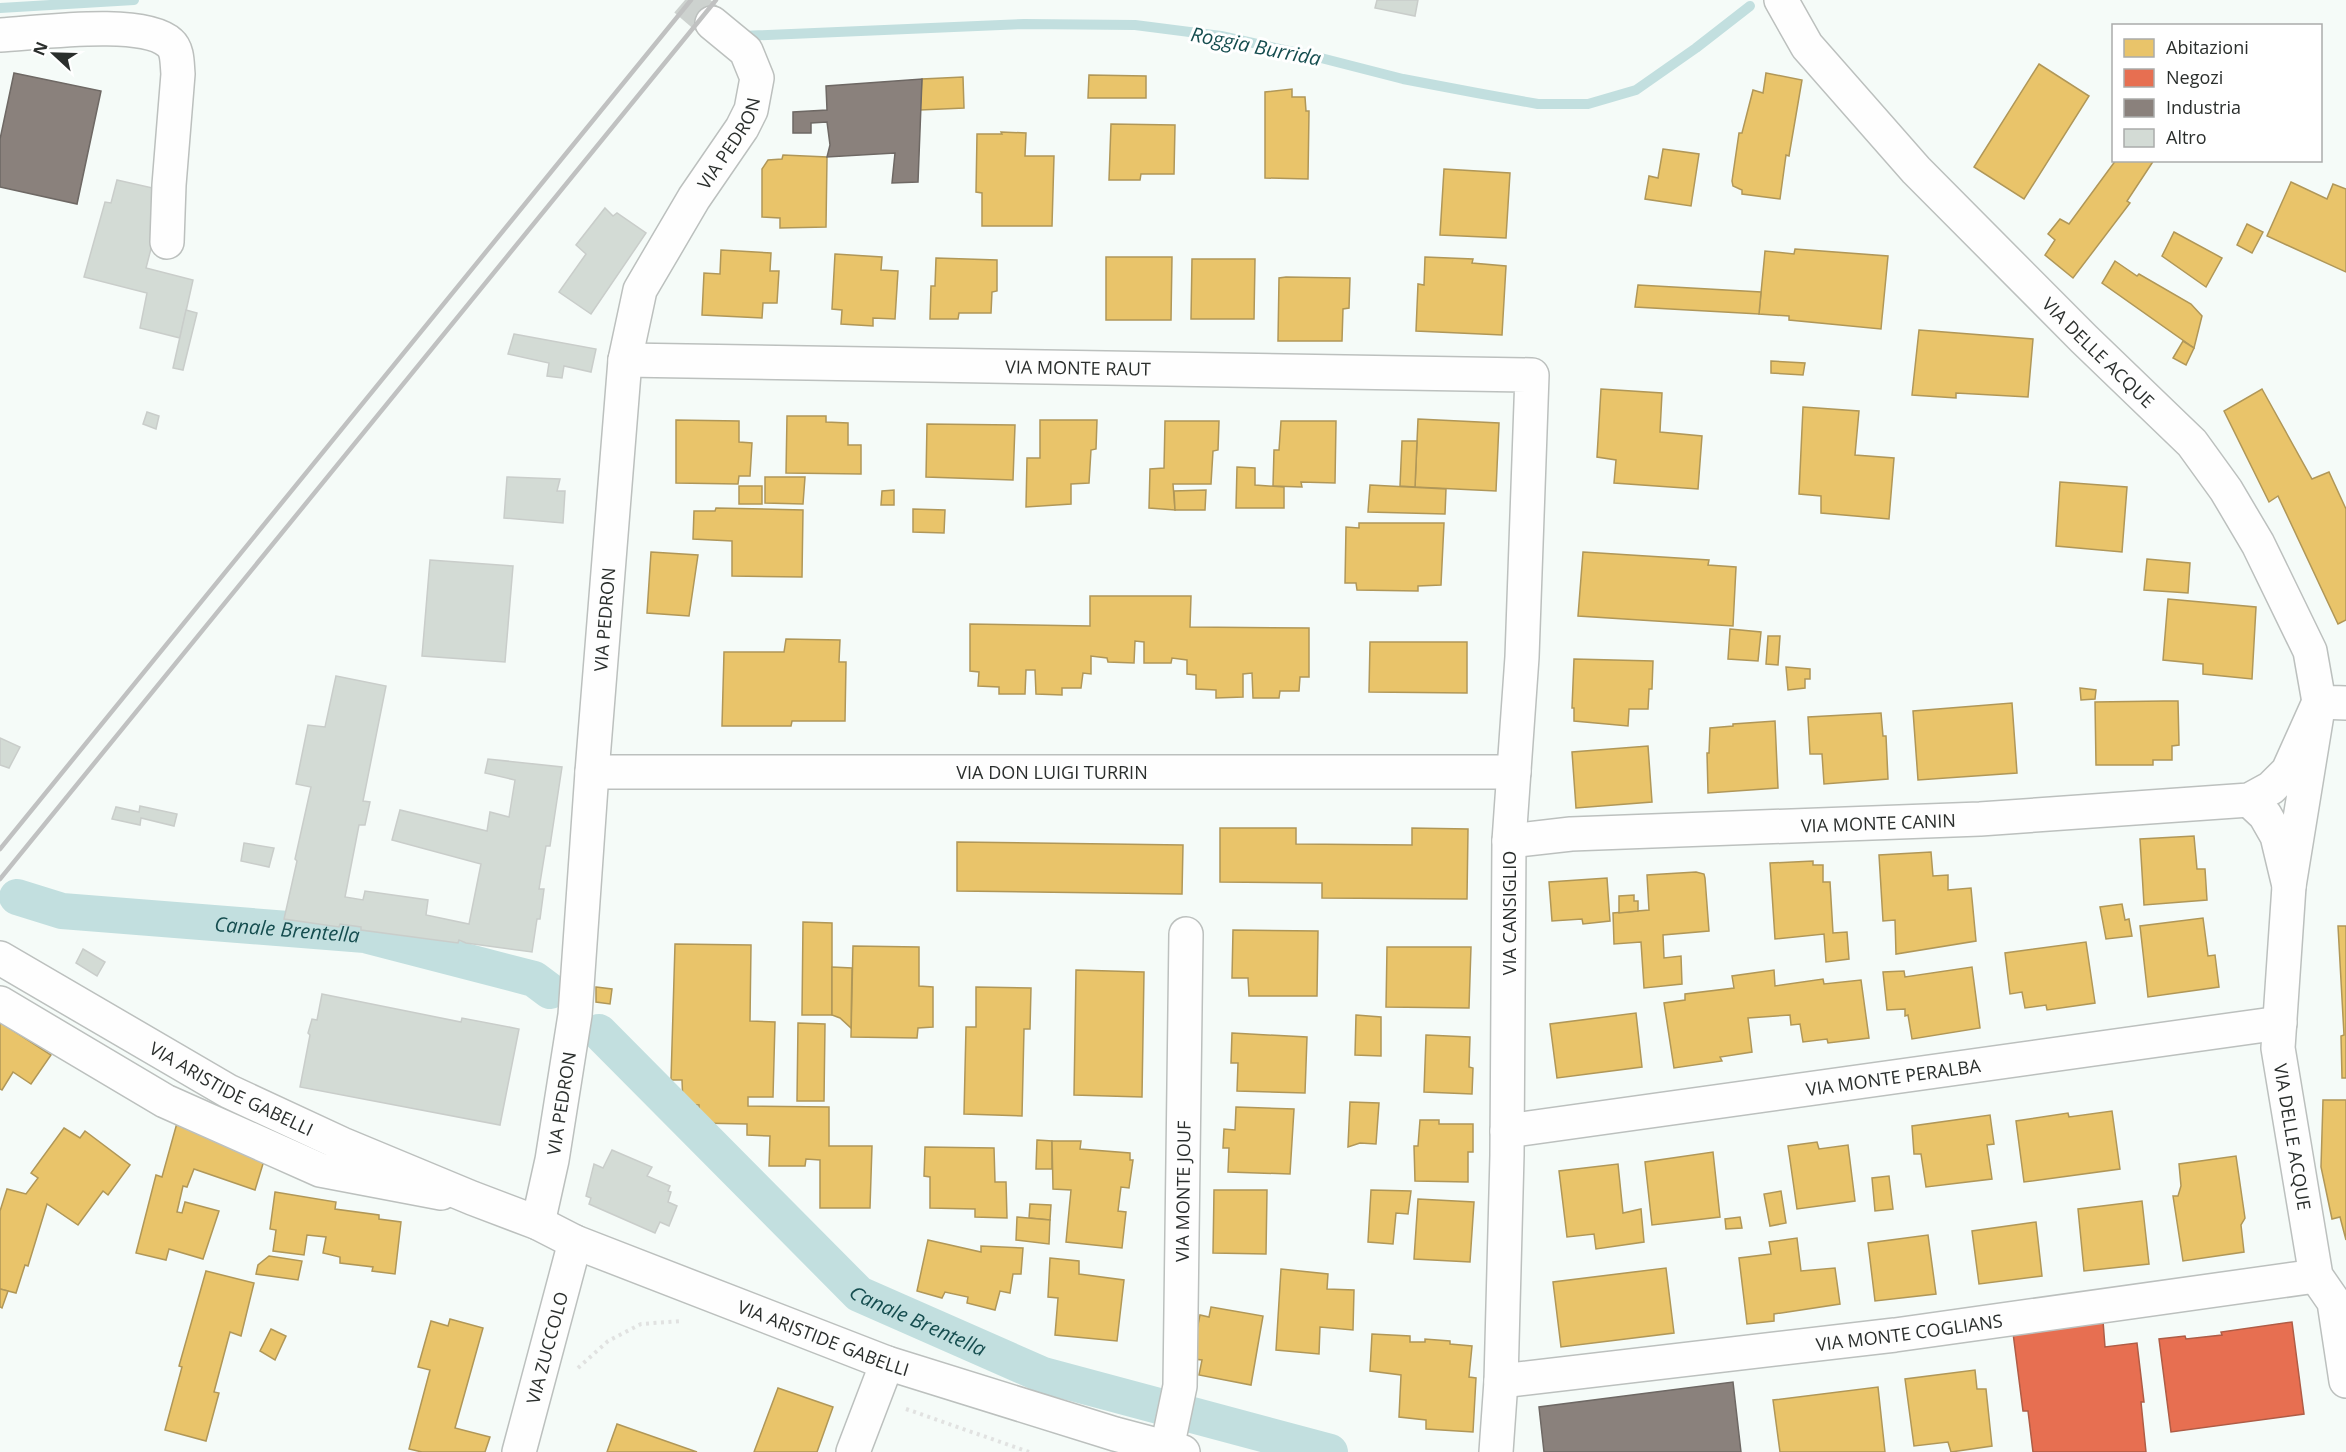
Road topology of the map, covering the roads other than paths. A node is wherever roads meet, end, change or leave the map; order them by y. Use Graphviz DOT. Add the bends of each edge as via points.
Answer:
graph roads {
  1 [pos="1781,0"];
  2 [pos="712,22"];
  3 [pos="0,35"];
  4 [pos="167,242"];
  5 [pos="625,360"];
  6 [pos="1532,375"];
  7 [pos="2332,703"];
  8 [pos="592,772"];
  9 [pos="1514,772"];
  10 [pos="2249,800"];
  11 [pos="1509,841"];
  12 [pos="2289,886"];
  13 [pos="1186,934"];
  14 [pos="0,958"];
  15 [pos="0,1003"];
  16 [pos="2280,1023"];
  17 [pos="1507,1131"];
  18 [pos="472,1198"];
  19 [pos="538,1223"];
  20 [pos="574,1242"];
  21 [pos="2316,1276"];
  22 [pos="887,1363"];
  23 [pos="1501,1381"];
  24 [pos="2346,1381"];
  25 [pos="1174,1440"];
  26 [pos="1112,1443"];
  27 [pos="519,1452"];
  28 [pos="853,1452"];
  29 [pos="1496,1452"];
  1 -- 7 [label="street, VIA DELLE ACQUE" via="1807,46 1916,170 2192,443 2258,544"];
  2 -- 5 [label="street, VIA PEDRON" via="746,51 757,78 751,110 640,290"];
  3 -- 4 [label="street" via="142,30 172,45 178,74"];
  5 -- 6 [label="street, VIA MONTE RAUT"];
  5 -- 8 [label="street, VIA PEDRON"];
  6 -- 9 [label="street, VIA CANSIGLIO"];
  7 -- 10 [label="street" via="2289,771 2271,788"];
  7 -- 12 [label="street, VIA DELLE ACQUE"];
  8 -- 9 [label="street, VIA DON LUIGI TURRIN"];
  8 -- 19 [label="street, VIA PEDRON" via="574,1015 552,1160"];
  9 -- 11 [label="street, VIA CANSIGLIO"];
  10 -- 11 [label="street, VIA MONTE CANIN" via="1980,819 1571,834"];
  10 -- 12 [label="street, VIA DELLE ACQUE" via="2265,815 2277,836"];
  11 -- 17 [label="street, VIA CANSIGLIO"];
  12 -- 16 [label="street, VIA DELLE ACQUE"];
  13 -- 25 [label="street, VIA MONTE JOUF" via="1180,1386"];
  14 -- 18 [label="street, VIA ARISTIDE GABELLI" via="228,1091"];
  15 -- 18 [label="street, VIA ARISTIDE GABELLI" via="165,1101 320,1170"];
  16 -- 17 [label="street, VIA MONTE PERALBA"];
  16 -- 21 [label="street, VIA DELLE ACQUE" via="2278,1048"];
  17 -- 23 [label="street, VIA CANSIGLIO"];
  18 -- 19 [label="street, VIA ARISTIDE GABELLI"];
  19 -- 20 [label="street, VIA ARISTIDE GABELLI"];
  20 -- 22 [label="street, VIA ARISTIDE GABELLI"];
  20 -- 27 [label="street, VIA ZUCCOLO"];
  21 -- 23 [label="street, VIA MONTE COGLIANS" via="1894,1335"];
  21 -- 24 [label="street, VIA DELLE ACQUE" via="2334,1302"];
  22 -- 26 [label="street, VIA ARISTIDE GABELLI"];
  22 -- 28 [label="street"];
  23 -- 29 [label="street, VIA CANSIGLIO"];
  25 -- 26 [label="street, VIA ARISTIDE GABELLI"];
}
